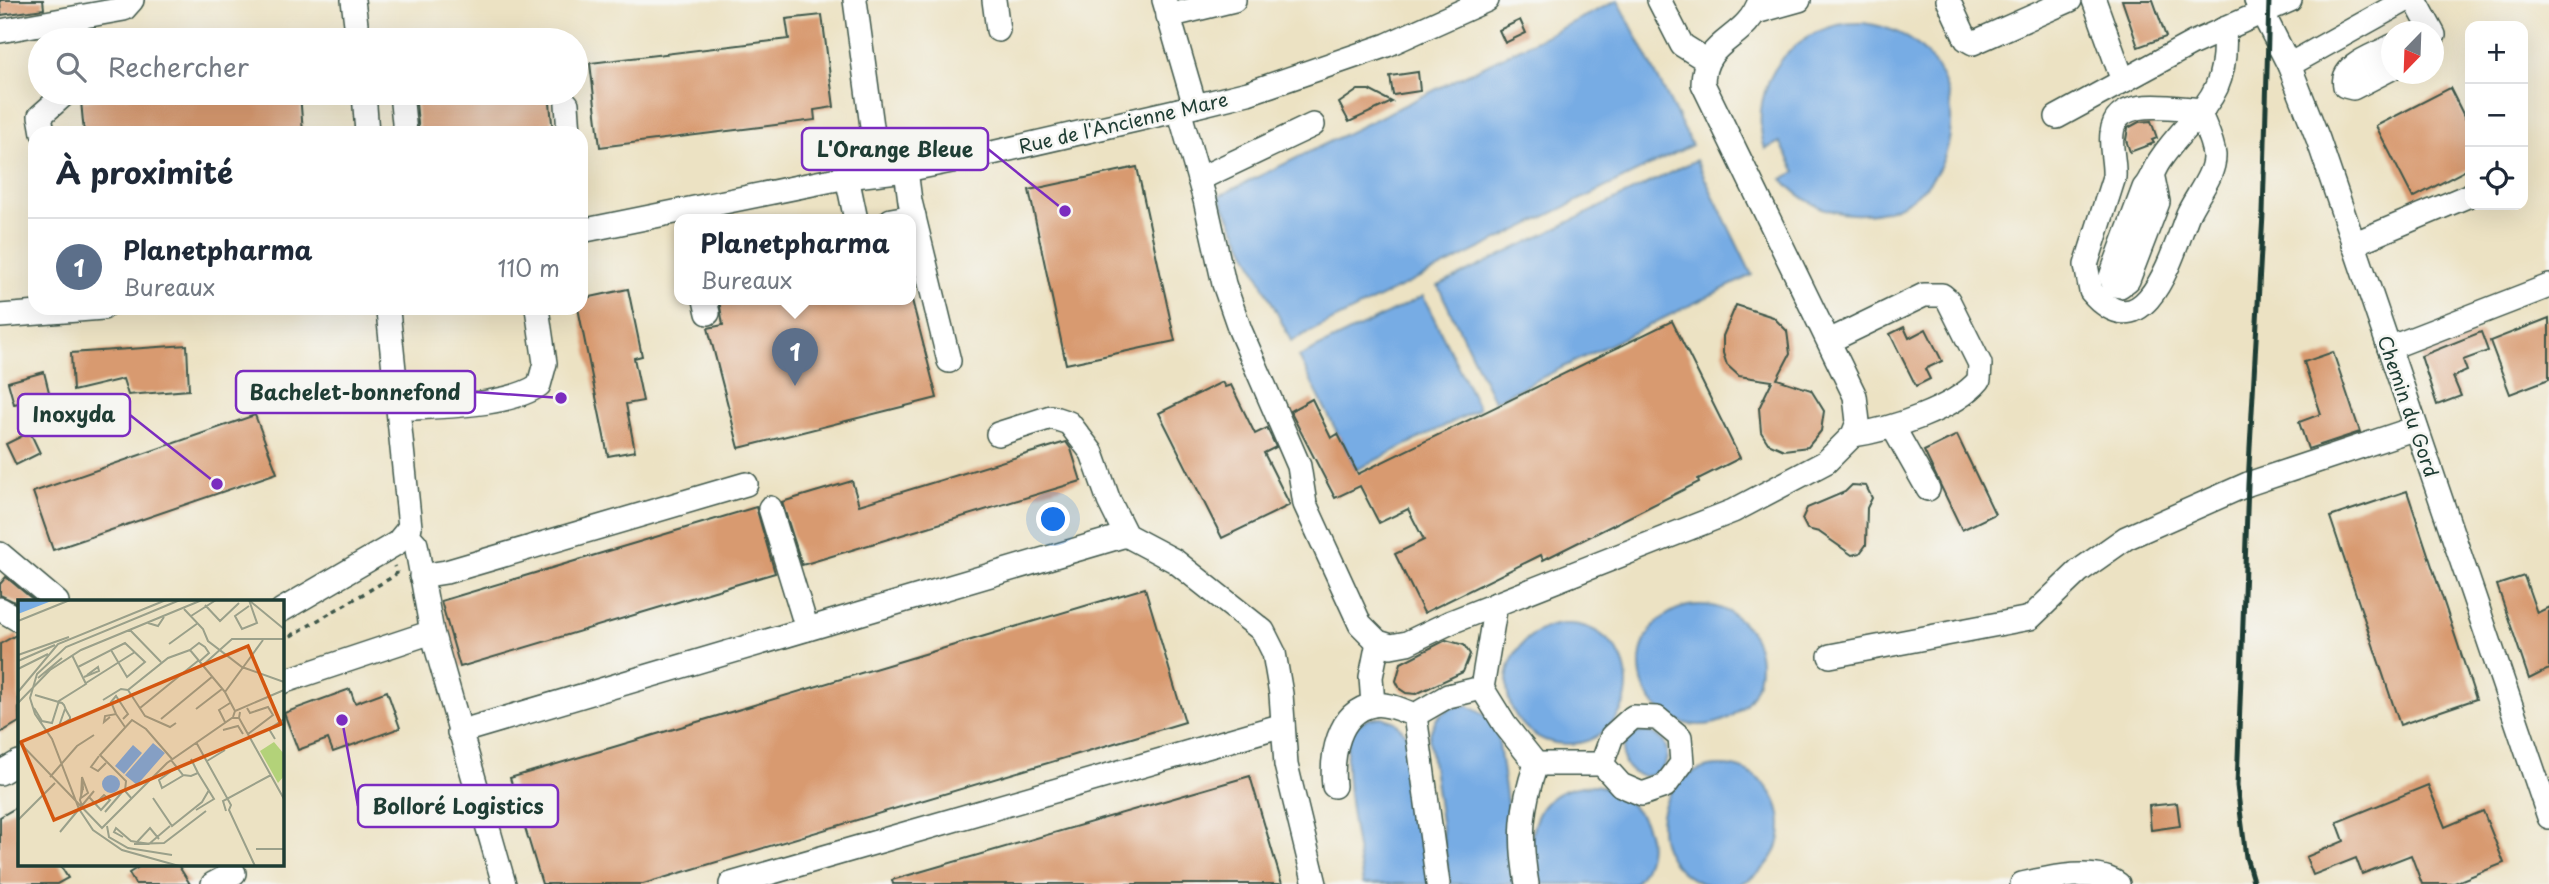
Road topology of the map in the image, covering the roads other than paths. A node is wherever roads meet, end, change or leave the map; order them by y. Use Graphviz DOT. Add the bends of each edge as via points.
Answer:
graph roads {
  1 [pos="132,0"];
  2 [pos="353,0"];
  3 [pos="855,0"];
  4 [pos="994,0"];
  5 [pos="1234,0"];
  6 [pos="1487,0"];
  7 [pos="1659,0"];
  8 [pos="1799,0"];
  9 [pos="2070,0"];
  10 [pos="2094,0"];
  11 [pos="2290,0"];
  12 [pos="2406,0"];
  13 [pos="2416,0"];
  14 [pos="1954,2"];
  15 [pos="1758,6"];
  16 [pos="2259,7"];
  17 [pos="1166,8"];
  18 [pos="2427,21"];
  19 [pos="356,28"];
  20 [pos="2224,29"];
  21 [pos="998,30"];
  22 [pos="0,31"];
  23 [pos="2381,52"];
  24 [pos="1706,60"];
  25 [pos="2289,65"];
  26 [pos="2381,74"];
  27 [pos="2123,81"];
  28 [pos="52,105"];
  29 [pos="364,105"];
  30 [pos="402,105"];
  31 [pos="568,105"];
  32 [pos="1187,108"];
  33 [pos="2202,112"];
  34 [pos="2057,117"];
  35 [pos="1313,125"];
  36 [pos="42,126"];
  37 [pos="366,126"];
  38 [pos="404,126"];
  39 [pos="569,126"];
  40 [pos="906,170"];
  41 [pos="878,171"];
  42 [pos="847,177"];
  43 [pos="2153,178"];
  44 [pos="1199,179"];
  45 [pos="2465,197"];
  46 [pos="686,214"];
  47 [pos="855,214"];
  48 [pos="914,214"];
  49 [pos="674,216"];
  50 [pos="916,224"];
  51 [pos="588,226"];
  52 [pos="2353,244"];
  53 [pos="2549,286"];
  54 [pos="0,302"];
  55 [pos="28,304"];
  56 [pos="28,314"];
  57 [pos="386,315"];
  58 [pos="538,315"];
  59 [pos="0,316"];
  60 [pos="1829,341"];
  61 [pos="2389,348"];
  62 [pos="949,361"];
  63 [pos="399,409"];
  64 [pos="1893,427"];
  65 [pos="2416,428"];
  66 [pos="998,434"];
  67 [pos="1853,435"];
  68 [pos="746,484"];
  69 [pos="1928,489"];
  70 [pos="770,508"];
  71 [pos="407,534"];
  72 [pos="1126,535"];
  73 [pos="0,554"];
  74 [pos="421,576"];
  75 [pos="55,600"];
  76 [pos="1496,604"];
  77 [pos="0,609"];
  78 [pos="284,609"];
  79 [pos="18,619"];
  80 [pos="807,629"];
  81 [pos="432,632"];
  82 [pos="1378,642"];
  83 [pos="1830,656"];
  84 [pos="284,681"];
  85 [pos="1482,688"];
  86 [pos="1373,705"];
  87 [pos="1415,715"];
  88 [pos="1283,725"];
  89 [pos="459,732"];
  90 [pos="18,763"];
  91 [pos="1536,764"];
  92 [pos="1602,764"];
  93 [pos="0,773"];
  94 [pos="1334,786"];
  95 [pos="2549,817"];
  96 [pos="234,874"];
  97 [pos="213,884"];
  98 [pos="504,884"];
  99 [pos="731,884"];
  100 [pos="1315,884"];
  101 [pos="1438,884"];
  102 [pos="1527,884"];
  103 [pos="2022,884"];
  104 [pos="2118,884"];
  1 -- 22 [label="street" via="124,9"];
  2 -- 19 [label="street"];
  3 -- 41 [label="street"];
  4 -- 21 [label="street"];
  5 -- 17 [label="street"];
  6 -- 32 [label="street, Rue de l'Ancienne Mare" via="1387,45 1248,93"];
  7 -- 24 [label="street" via="1682,45"];
  8 -- 15 [label="street"];
  9 -- 14 [label="street" via="1973,43 1966,39"];
  10 -- 27 [label="street"];
  11 -- 16 [label="street"];
  12 -- 25 [label="street"];
  13 -- 18 [label="street"];
  15 -- 24 [label="street" via="1741,32 1715,48"];
  16 -- 20 [label="street"];
  16 -- 25 [label="street, Chemin du Gord"];
  17 -- 32 [label="street"];
  20 -- 27 [label="street"];
  20 -- 33 [label="street" via="2220,83"];
  23 -- 26 [label="street" via="2349,69 2343,79 2345,86 2353,89"];
  24 -- 60 [label="street" via="1703,84"];
  25 -- 52 [label="street, Chemin du Gord"];
  27 -- 34 [label="street"];
  28 -- 36 [label="street" via="40,116"];
  29 -- 37 [label="street"];
  30 -- 38 [label="street"];
  31 -- 39 [label="street"];
  32 -- 40 [label="street, Rue de l'Ancienne Mare" via="1081,135"];
  32 -- 44 [label="street"];
  33 -- 33 [label="street" via="2213,165 2194,199 2159,287 2146,304 2133,310 2110,307 2091,291 2086,265 2114,177 2111,143 2115,120 2132,108"];
  33 -- 43 [label="street" via="2160,160"];
  35 -- 44 [label="street"];
  40 -- 41 [label="street, Rue de l'Ancienne Mare"];
  40 -- 48 [label="street"];
  41 -- 42 [label="street, Rue de l'Ancienne Mare"];
  42 -- 46 [label="street, Rue de l'Ancienne Mare"];
  42 -- 47 [label="street"];
  44 -- 82 [label="street" via="1224,284 1252,363 1299,466 1306,504 1360,624"];
  45 -- 52 [label="street"];
  49 -- 51 [label="street, Rue de l'Ancienne Mare"];
  50 -- 62 [label="street"];
  52 -- 61 [label="street, Chemin du Gord"];
  53 -- 61 [label="street"];
  54 -- 55 [label="street"];
  56 -- 59 [label="street"];
  57 -- 63 [label="street"];
  58 -- 63 [label="street" via="545,363 539,386 529,393"];
  60 -- 64 [label="street" via="1924,295 1942,295 1948,300 1980,364 1979,380 1961,396"];
  60 -- 67 [label="street" via="1858,409"];
  61 -- 65 [label="street, Chemin du Gord"];
  63 -- 71 [label="street" via="411,517"];
  64 -- 67 [label="street"];
  64 -- 69 [label="street"];
  65 -- 83 [label="street" via="2248,484 2126,538 2079,571 2031,618"];
  65 -- 95 [label="street, Chemin du Gord"];
  66 -- 72 [label="street" via="1051,417 1069,423 1092,453"];
  67 -- 76 [label="street" via="1826,461 1733,511"];
  68 -- 74 [label="street"];
  70 -- 80 [label="street"];
  71 -- 74 [label="street" via="416,544"];
  71 -- 78 [label="street"];
  72 -- 80 [label="street"];
  72 -- 88 [label="street" via="1175,561 1263,631 1274,653"];
  73 -- 75 [label="street"];
  74 -- 81 [label="street"];
  76 -- 82 [label="street" via="1407,643 1391,646"];
  76 -- 85 [label="street"];
  77 -- 79 [label="street"];
  80 -- 89 [label="street"];
  81 -- 84 [label="street"];
  81 -- 89 [label="street"];
  82 -- 86 [label="street" via="1371,677"];
  85 -- 87 [label="street" via="1448,696"];
  85 -- 91 [label="street"];
  86 -- 87 [label="street"];
  86 -- 94 [label="street" via="1354,715 1340,732 1331,763"];
  87 -- 101 [label="street"];
  88 -- 99 [label="street"];
  88 -- 100 [label="street" via="1286,765"];
  89 -- 98 [label="street"];
  90 -- 93 [label="street"];
  91 -- 92 [label="street"];
  91 -- 102 [label="street" via="1523,802 1520,848"];
  96 -- 97 [label="street"];
  103 -- 104 [label="street" via="2097,875"];
}
